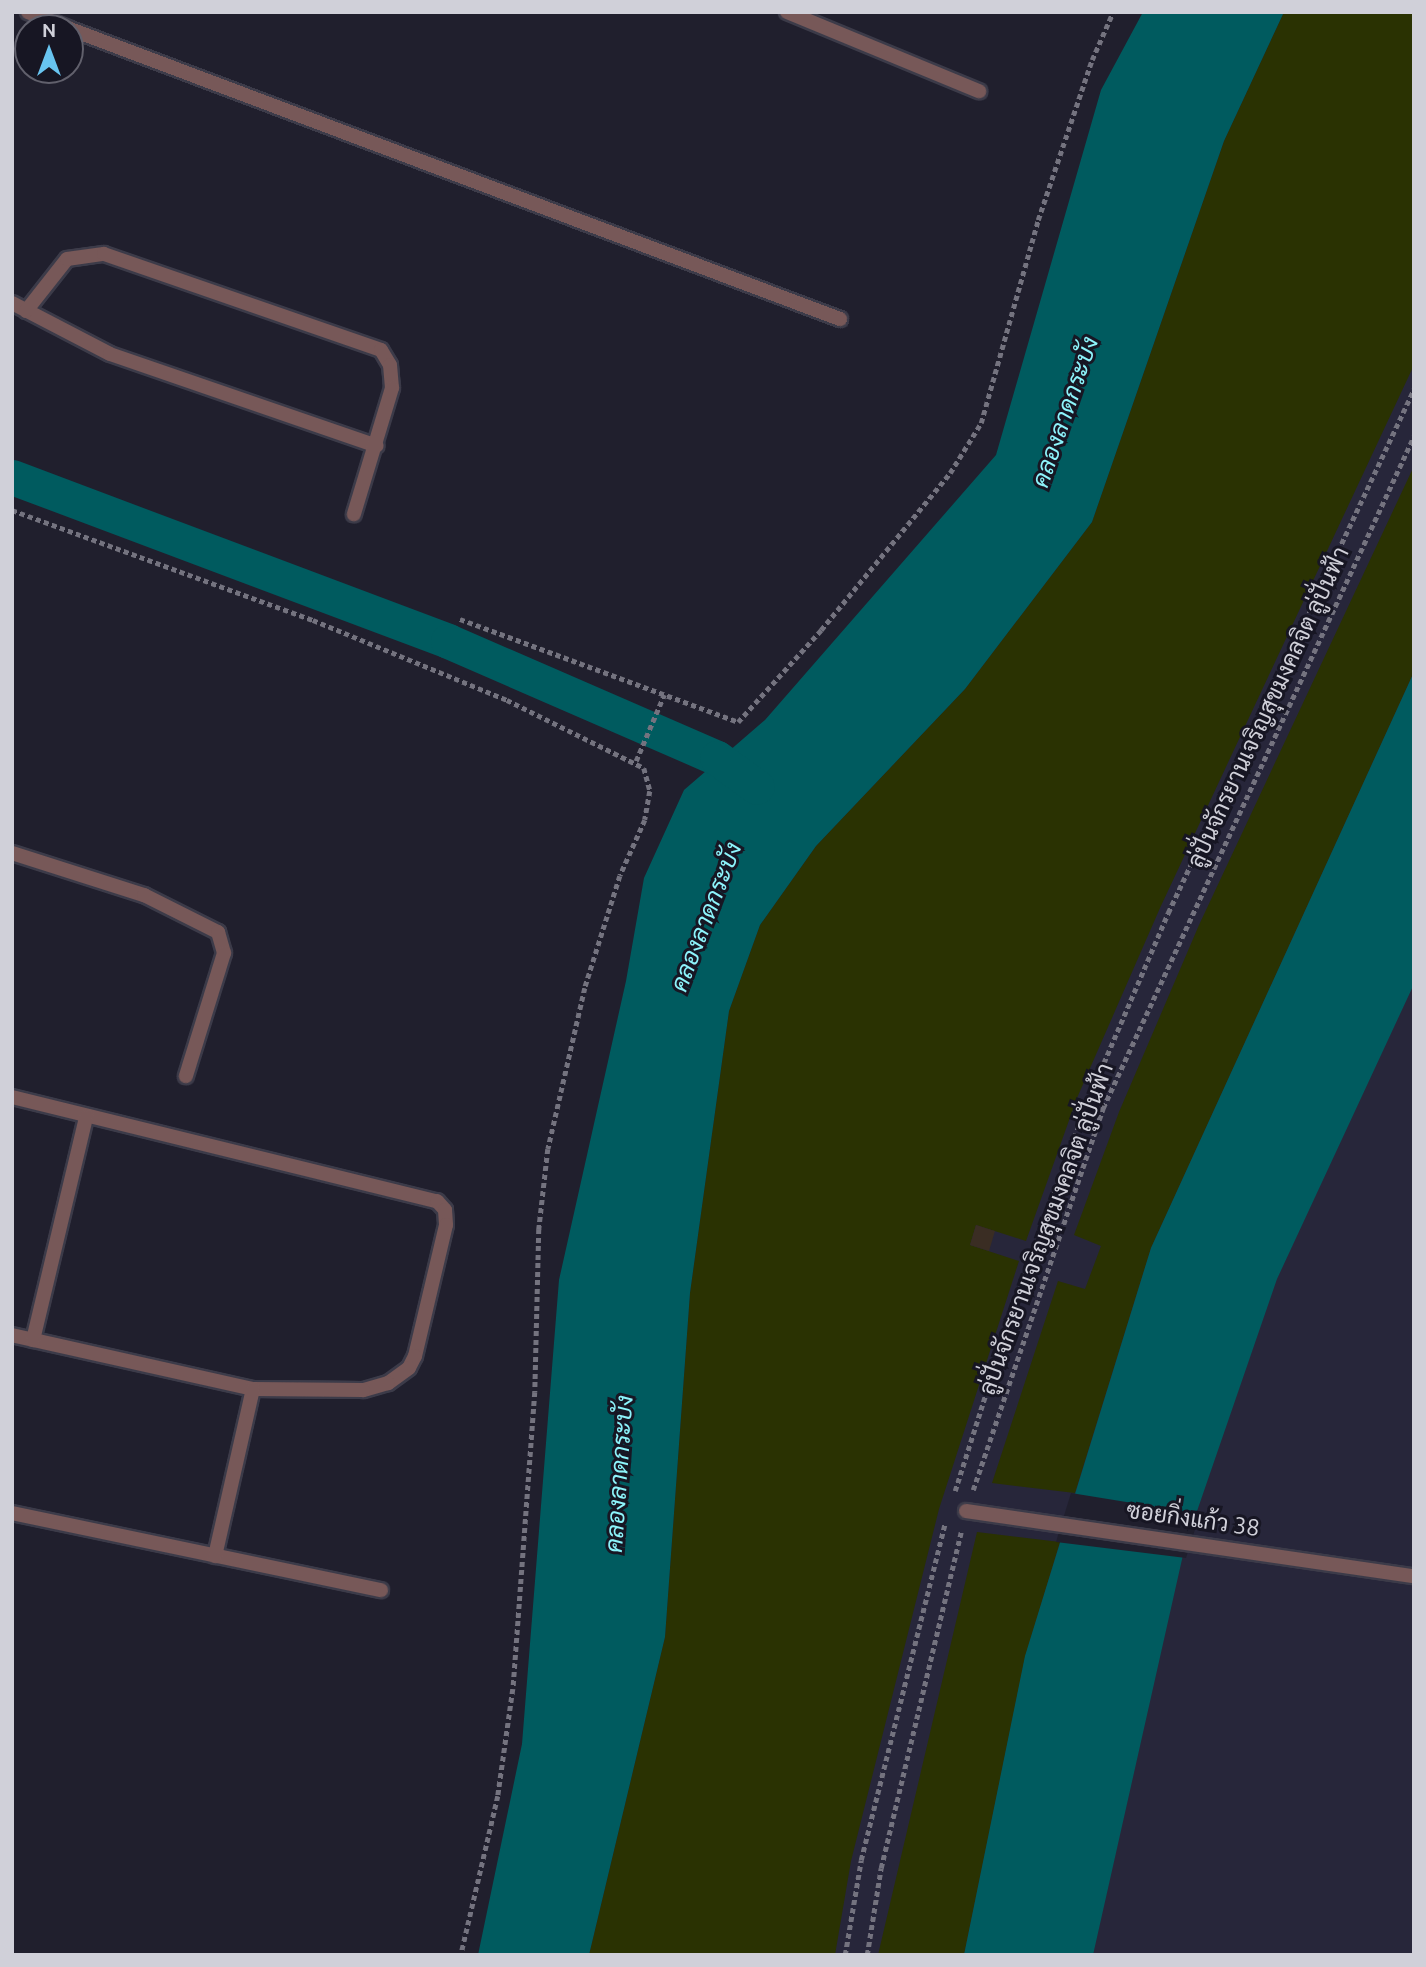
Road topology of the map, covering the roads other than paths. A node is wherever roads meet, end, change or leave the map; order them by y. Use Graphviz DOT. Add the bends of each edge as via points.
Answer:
graph roads {
  1 [pos="787,12"];
  2 [pos="84,34"];
  3 [pos="979,92"];
  4 [pos="12,303"];
  5 [pos="26,311"];
  6 [pos="840,318"];
  7 [pos="377,446"];
  8 [pos="354,514"];
  9 [pos="12,853"];
  10 [pos="186,1076"];
  11 [pos="12,1097"];
  12 [pos="86,1117"];
  13 [pos="12,1335"];
  14 [pos="33,1340"];
  15 [pos="253,1389"];
  16 [pos="966,1511"];
  17 [pos="12,1513"];
  18 [pos="215,1556"];
  19 [pos="1414,1576"];
  20 [pos="381,1590"];
  1 -- 3 [label="street"];
  2 -- 6 [label="street"];
  4 -- 5 [label="street"];
  5 -- 7 [label="street" via="110,354"];
  5 -- 7 [label="street" via="67,259 104,254 381,350 390,365 392,388"];
  7 -- 8 [label="street"];
  9 -- 10 [label="street" via="144,895 218,932 224,953"];
  11 -- 12 [label="street"];
  12 -- 14 [label="street"];
  12 -- 15 [label="street" via="437,1201 445,1210 446,1225 409,1368 388,1383 363,1390"];
  13 -- 14 [label="street"];
  14 -- 15 [label="street"];
  15 -- 18 [label="street"];
  16 -- 19 [label="street, ซอยกิ่งแก้ว 38"];
  17 -- 18 [label="street"];
  18 -- 20 [label="street"];
}
